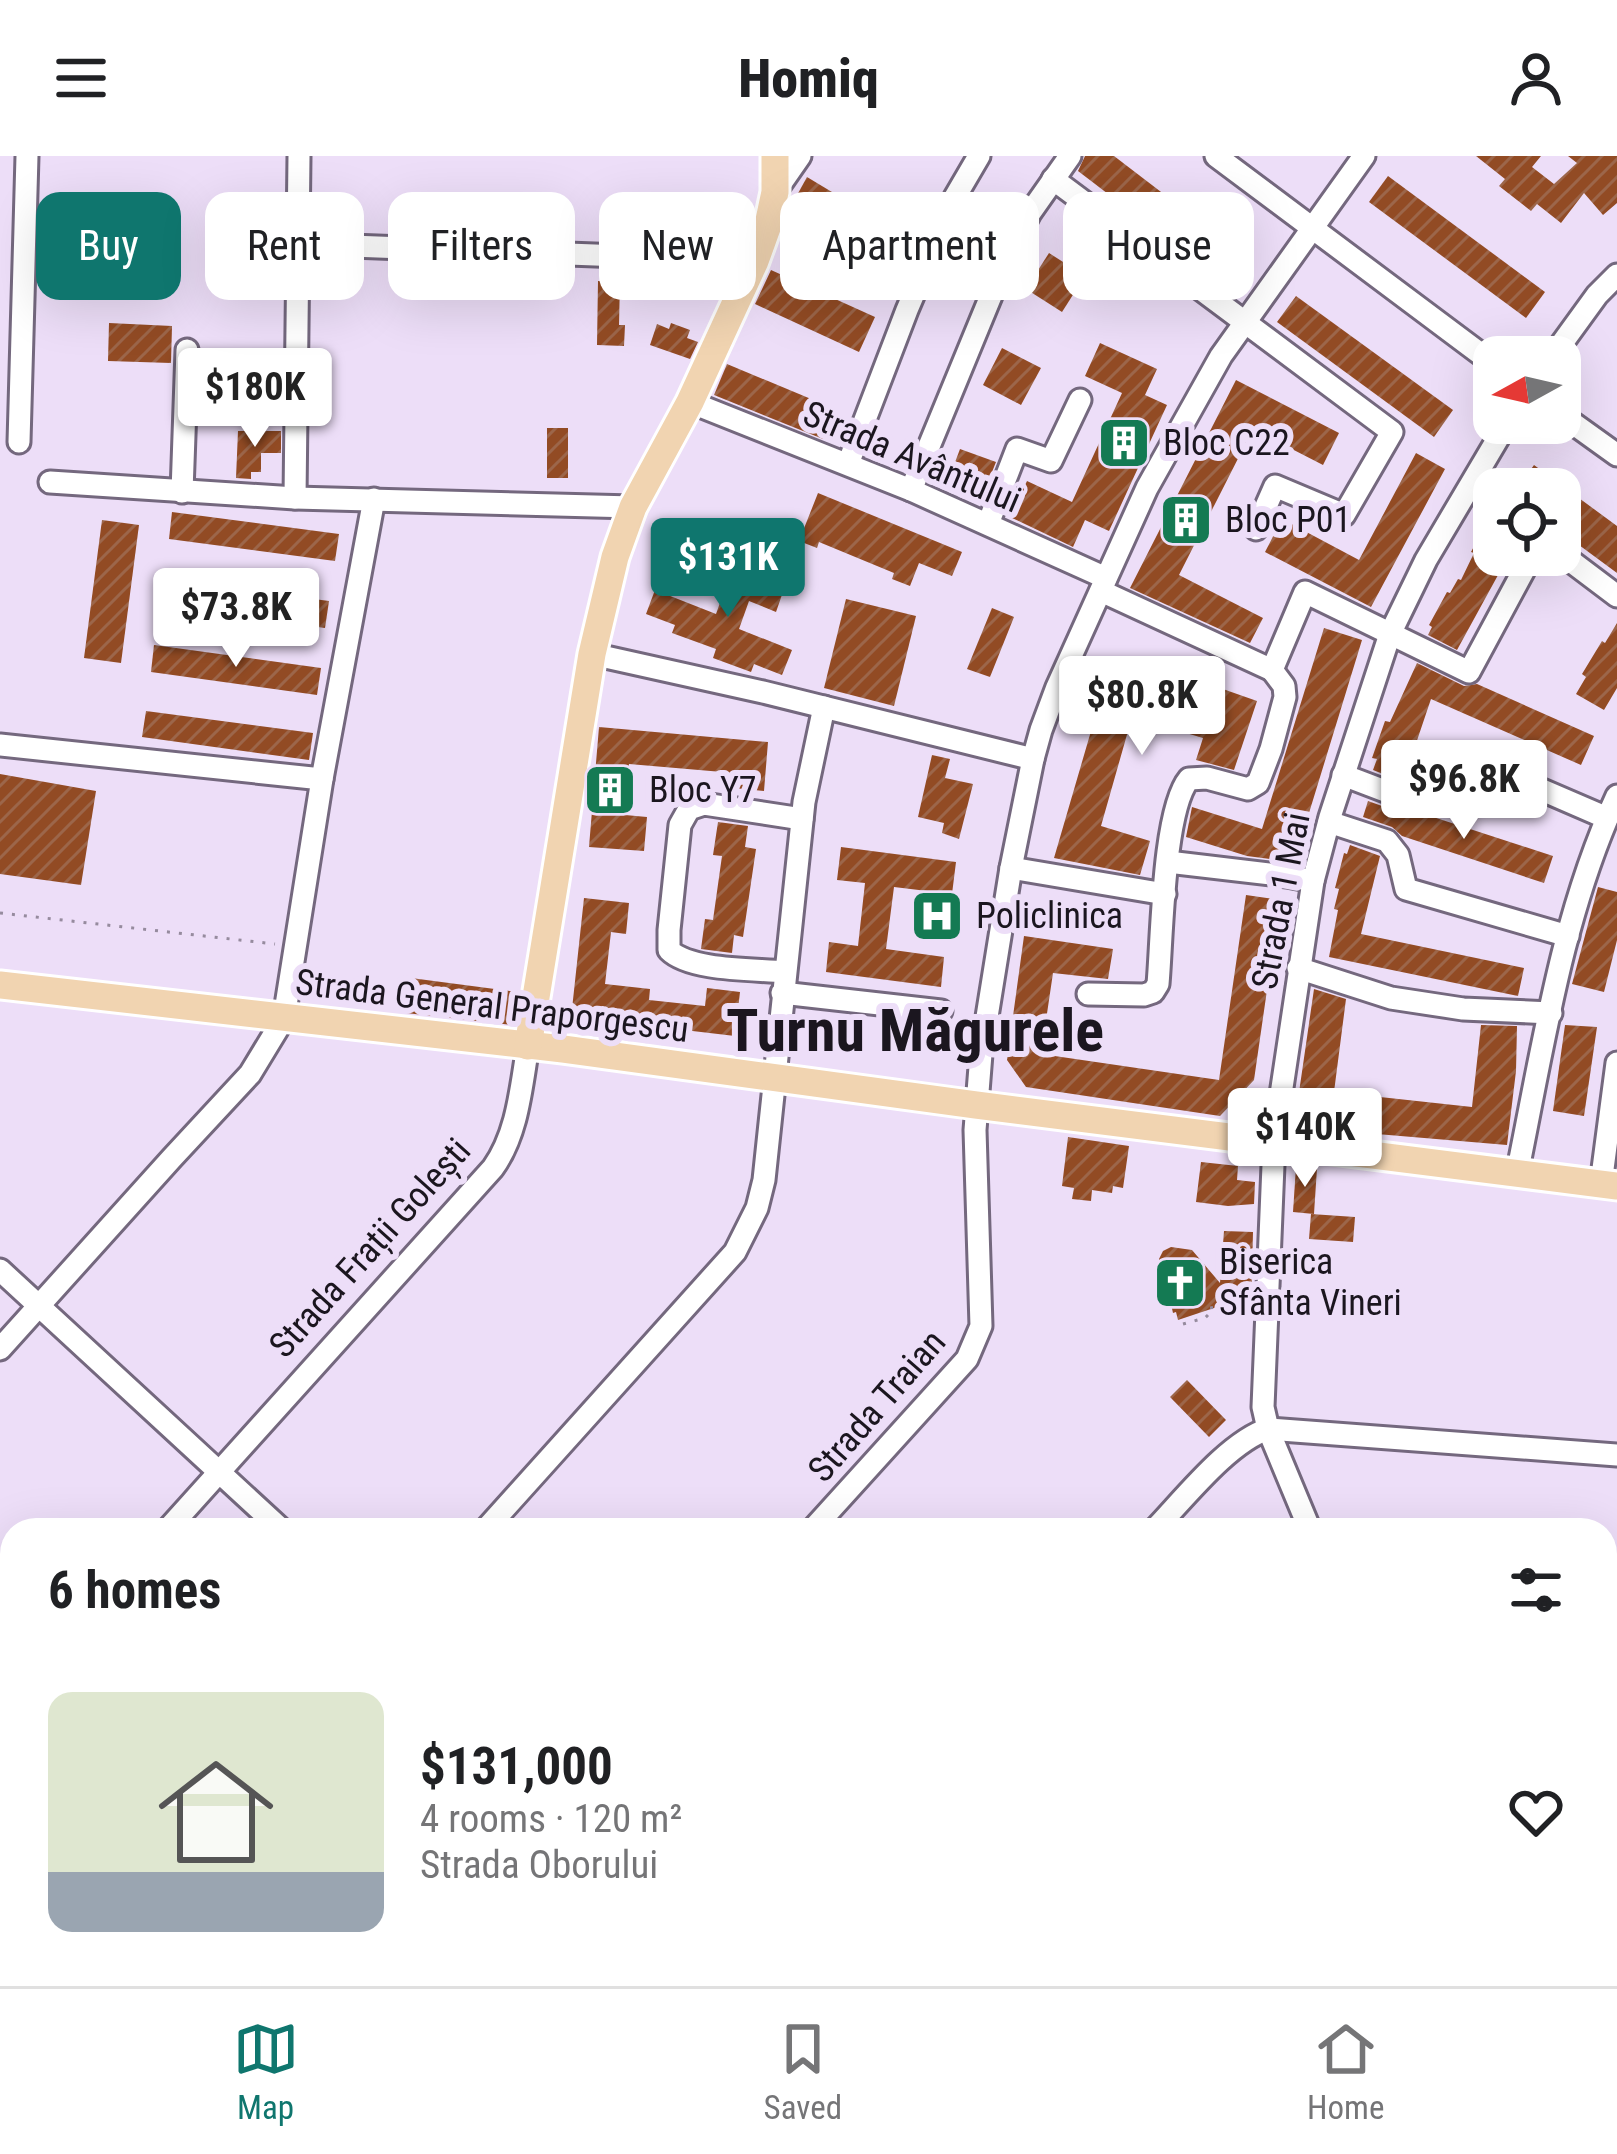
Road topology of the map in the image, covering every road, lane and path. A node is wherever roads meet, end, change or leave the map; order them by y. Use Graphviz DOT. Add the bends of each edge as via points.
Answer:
graph roads {
  1 [pos="27,156"];
  2 [pos="299,156"];
  3 [pos="775,156"];
  4 [pos="800,156"];
  5 [pos="979,156"];
  6 [pos="1070,156"];
  7 [pos="1216,156"];
  8 [pos="1364,156"];
  9 [pos="1053,179"];
  10 [pos="299,192"];
  11 [pos="775,192"];
  12 [pos="1315,228"];
  13 [pos="364,246"];
  14 [pos="599,255"];
  15 [pos="756,256"];
  16 [pos="1617,275"];
  17 [pos="1598,296"];
  18 [pos="297,300"];
  19 [pos="736,300"];
  20 [pos="1617,310"];
  21 [pos="1245,324"];
  22 [pos="1568,336"];
  23 [pos="1473,348"];
  24 [pos="187,350"];
  25 [pos="1080,400"];
  26 [pos="690,402"];
  27 [pos="1581,429"];
  28 [pos="19,442"];
  29 [pos="1495,444"];
  30 [pos="1617,455"];
  31 [pos="848,464"];
  32 [pos="50,482"];
  33 [pos="911,490"];
  34 [pos="182,492"];
  35 [pos="295,498"];
  36 [pos="374,500"];
  37 [pos="633,507"];
  38 [pos="988,524"];
  39 [pos="1256,529"];
  40 [pos="1581,569"];
  41 [pos="1521,576"];
  42 [pos="1104,584"];
  43 [pos="1617,596"];
  44 [pos="1390,634"];
  45 [pos="592,654"];
  46 [pos="1272,670"];
  47 [pos="824,707"];
  48 [pos="0,745"];
  49 [pos="1033,759"];
  50 [pos="1343,775"];
  51 [pos="322,779"];
  52 [pos="1617,796"];
  53 [pos="1607,818"];
  54 [pos="802,819"];
  55 [pos="1329,822"];
  56 [pos="1168,862"];
  57 [pos="1010,868"];
  58 [pos="1313,881"];
  59 [pos="1165,894"];
  60 [pos="0,913"];
  61 [pos="1568,936"];
  62 [pos="295,946"];
  63 [pos="1298,968"];
  64 [pos="783,983"];
  65 [pos="0,986"];
  66 [pos="1088,994"];
  67 [pos="941,1011"];
  68 [pos="1551,1013"];
  69 [pos="284,1018"];
  70 [pos="527,1046"];
  71 [pos="1617,1063"];
  72 [pos="774,1077"];
  73 [pos="976,1105"];
  74 [pos="1274,1141"];
  75 [pos="1516,1174"];
  76 [pos="1609,1185"];
  77 [pos="0,1270"];
  78 [pos="1232,1305"];
  79 [pos="38,1306"];
  80 [pos="1183,1324"];
  81 [pos="0,1349"];
  82 [pos="1268,1429"];
  83 [pos="1617,1455"];
  84 [pos="218,1471"];
  85 [pos="177,1518"];
  86 [pos="270,1518"];
  87 [pos="495,1518"];
  88 [pos="823,1518"];
  89 [pos="1166,1518"];
  90 [pos="1305,1518"];
  1 -- 28 [label="street"];
  2 -- 10 [label="street"];
  3 -- 11 [label="main road, Strada Frații Golești"];
  4 -- 11 [label="street"];
  5 -- 31 [label="street" via="946,216"];
  6 -- 9 [label="street"];
  7 -- 12 [label="street"];
  8 -- 12 [label="street, Strada Traian"];
  9 -- 21 [label="street"];
  9 -- 33 [label="street" via="1007,257"];
  11 -- 15 [label="main road, Strada Frații Golești"];
  12 -- 21 [label="street, Strada Traian"];
  12 -- 23 [label="street"];
  13 -- 14 [label="street"];
  16 -- 17 [label="street"];
  17 -- 20 [label="street"];
  17 -- 22 [label="street"];
  18 -- 35 [label="street"];
  19 -- 26 [label="main road, Strada Frații Golești"];
  21 -- 39 [label="street" via="1392,432 1344,515 1275,486"];
  21 -- 42 [label="street, Strada Traian" via="1147,488"];
  24 -- 34 [label="street"];
  25 -- 38 [label="street" via="1051,461 1017,449"];
  26 -- 31 [label="street, Strada Avântului"];
  26 -- 37 [label="main road, Strada Frații Golești"];
  27 -- 30 [label="street"];
  29 -- 44 [label="street, Strada 1 Mai"];
  31 -- 33 [label="street, Strada Avântului"];
  32 -- 34 [label="street"];
  33 -- 38 [label="street, Strada Avântului"];
  34 -- 35 [label="street"];
  35 -- 36 [label="street"];
  36 -- 37 [label="street"];
  36 -- 51 [label="street"];
  37 -- 45 [label="main road, Strada Frații Golești"];
  38 -- 42 [label="street, Strada Avântului"];
  40 -- 43 [label="street"];
  41 -- 44 [label="street" via="1469,672"];
  42 -- 46 [label="street, Strada Avântului"];
  42 -- 49 [label="street, Strada Traian"];
  44 -- 46 [label="street" via="1305,592"];
  44 -- 50 [label="street, Strada 1 Mai"];
  45 -- 47 [label="street"];
  45 -- 70 [label="main road, Strada Frații Golești"];
  46 -- 56 [label="street" via="1285,697 1258,783 1248,789 1189,779"];
  47 -- 49 [label="street"];
  47 -- 54 [label="street"];
  48 -- 51 [label="street"];
  49 -- 57 [label="street, Strada Traian"];
  50 -- 53 [label="street" via="1414,802 1461,755"];
  50 -- 55 [label="street, Strada 1 Mai"];
  51 -- 62 [label="street"];
  52 -- 53 [label="street"];
  53 -- 61 [label="street"];
  54 -- 64 [label="street"];
  54 -- 64 [label="street" via="704,804 688,808 680,825 669,950 692,963"];
  55 -- 58 [label="street, Strada 1 Mai"];
  55 -- 61 [label="street" via="1387,841 1399,855 1406,889"];
  56 -- 58 [label="street"];
  56 -- 59 [label="street"];
  57 -- 59 [label="street"];
  57 -- 73 [label="street, Strada Traian"];
  58 -- 63 [label="street, Strada 1 Mai"];
  59 -- 66 [label="street" via="1154,992"];
  60 -- 62 [label="path"];
  61 -- 68 [label="street"];
  62 -- 69 [label="street"];
  63 -- 68 [label="street" via="1391,998"];
  63 -- 74 [label="street, Strada 1 Mai"];
  64 -- 67 [label="street"];
  64 -- 72 [label="street"];
  65 -- 69 [label="main road, Strada General Praporgescu"];
  68 -- 75 [label="street"];
  69 -- 70 [label="main road, Strada General Praporgescu"];
  69 -- 79 [label="street" via="250,1075"];
  70 -- 72 [label="main road, Strada General Praporgescu"];
  70 -- 84 [label="street, Strada Frații Golești" via="514,1122 493,1168"];
  71 -- 76 [label="street"];
  72 -- 73 [label="main road, Strada General Praporgescu"];
  72 -- 87 [label="street" via="764,1180 735,1252"];
  73 -- 74 [label="main road, Strada General Praporgescu"];
  73 -- 88 [label="street, Strada Traian" via="976,1343"];
  74 -- 75 [label="main road, Strada General Praporgescu"];
  74 -- 82 [label="street, Strada 1 Mai"];
  75 -- 76 [label="main road, Strada General Praporgescu"];
  77 -- 79 [label="street"];
  78 -- 80 [label="path"];
  79 -- 81 [label="street"];
  79 -- 84 [label="street"];
  82 -- 83 [label="street"];
  82 -- 89 [label="street" via="1233,1448"];
  82 -- 90 [label="street, Strada 1 Mai"];
  84 -- 85 [label="street, Strada Frații Golești"];
  84 -- 86 [label="street"];
}
